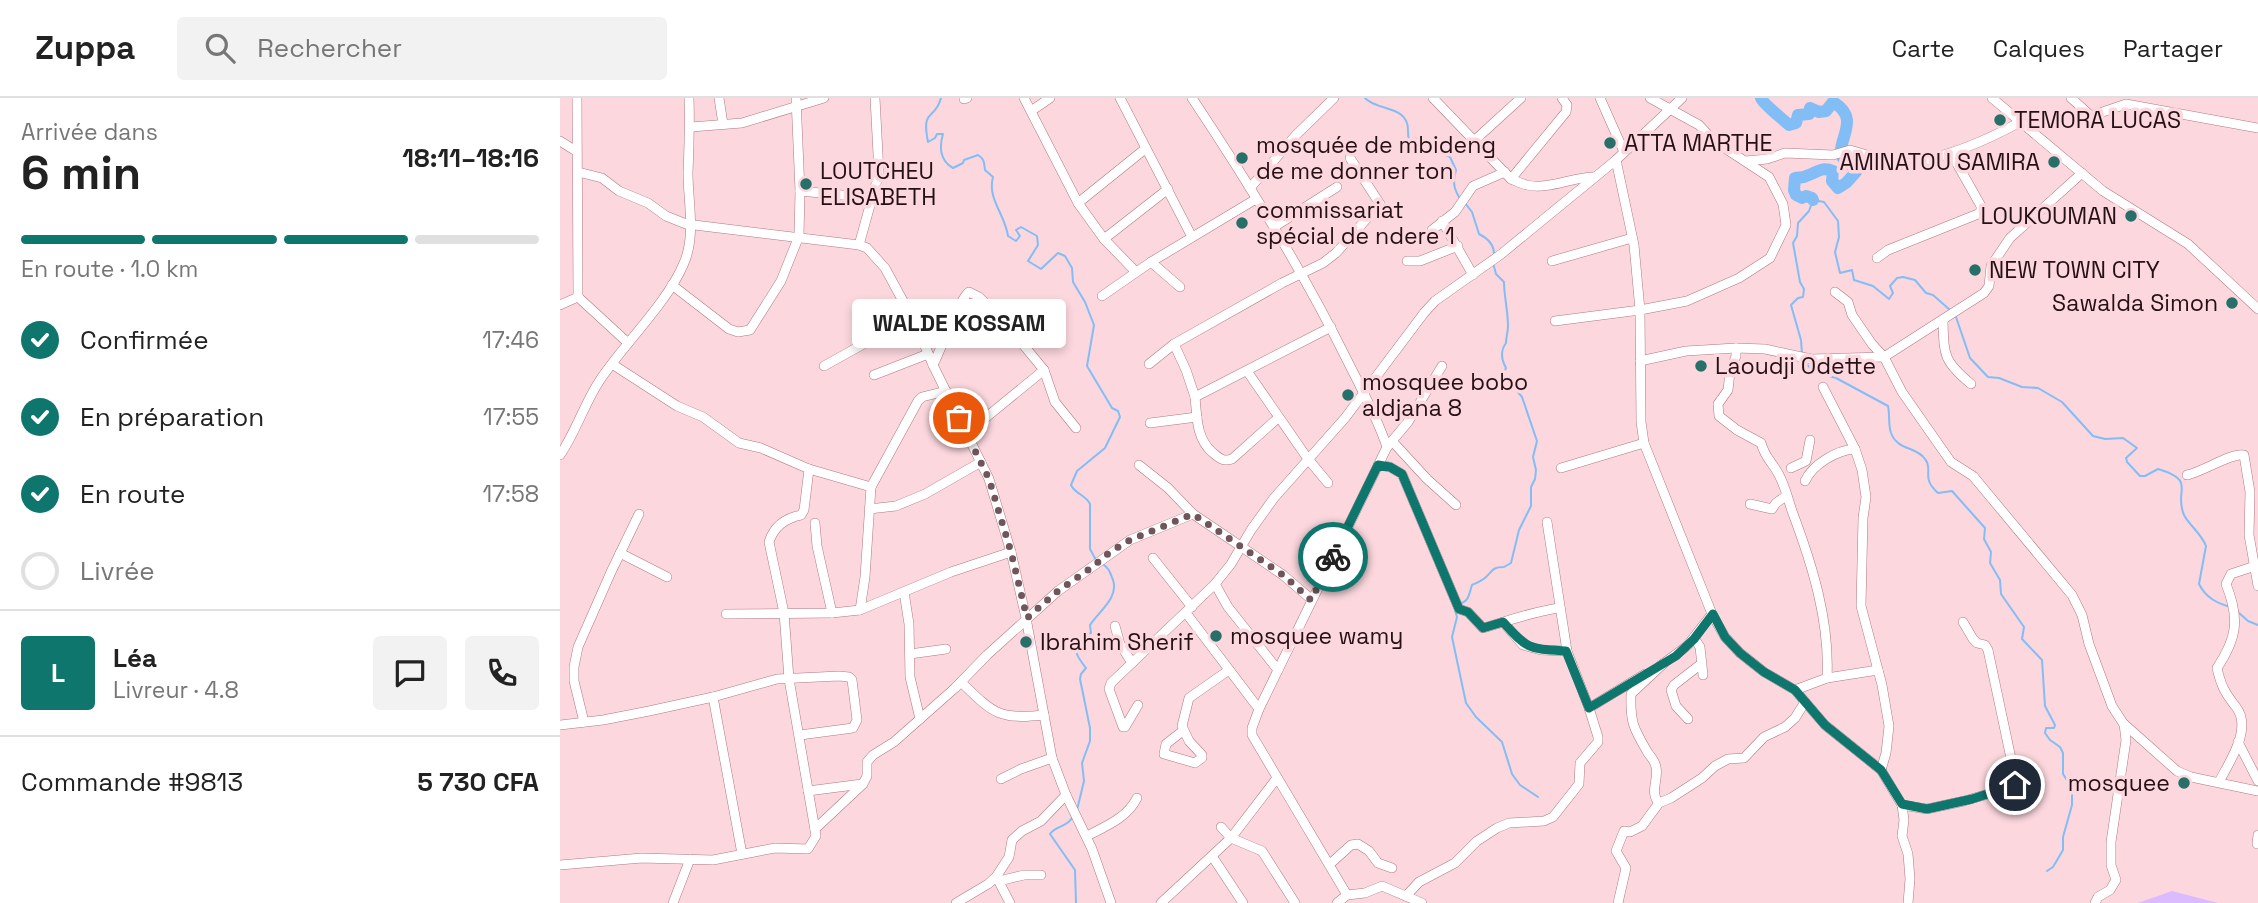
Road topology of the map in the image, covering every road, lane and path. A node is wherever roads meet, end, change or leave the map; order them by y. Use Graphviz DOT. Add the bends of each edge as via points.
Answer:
graph roads {
  1 [pos="576,98"];
  2 [pos="689,98"];
  3 [pos="719,98"];
  4 [pos="824,98"];
  5 [pos="875,98"];
  6 [pos="1024,98"];
  7 [pos="1050,98"];
  8 [pos="1120,98"];
  9 [pos="1192,98"];
  10 [pos="1433,98"];
  11 [pos="1521,98"];
  12 [pos="1562,98"];
  13 [pos="1600,98"];
  14 [pos="1650,98"];
  15 [pos="1682,98"];
  16 [pos="1992,98"];
  17 [pos="2071,98"];
  18 [pos="1333,100"];
  19 [pos="796,102"];
  20 [pos="1668,109"];
  21 [pos="1031,111"];
  22 [pos="2020,122"];
  23 [pos="723,124"];
  24 [pos="691,127"];
  25 [pos="2258,128"];
  26 [pos="1475,140"];
  27 [pos="560,141"];
  28 [pos="1145,149"];
  29 [pos="576,151"];
  30 [pos="1624,152"];
  31 [pos="1951,153"];
  32 [pos="1350,158"];
  33 [pos="1616,160"];
  34 [pos="1744,161"];
  35 [pos="578,172"];
  36 [pos="2082,173"];
  37 [pos="1508,175"];
  38 [pos="1594,177"];
  39 [pos="1337,187"];
  40 [pos="1250,188"];
  41 [pos="1168,189"];
  42 [pos="800,191"];
  43 [pos="873,198"];
  44 [pos="1256,199"];
  45 [pos="1078,203"];
  46 [pos="1442,221"];
  47 [pos="691,224"];
  48 [pos="1274,227"];
  49 [pos="1432,230"];
  50 [pos="799,236"];
  51 [pos="1192,237"];
  52 [pos="1632,238"];
  53 [pos="1104,239"];
  54 [pos="859,245"];
  55 [pos="1458,246"];
  56 [pos="1878,258"];
  57 [pos="1407,261"];
  58 [pos="1552,261"];
  59 [pos="1150,262"];
  60 [pos="1136,272"];
  61 [pos="1301,273"];
  62 [pos="1474,275"];
  63 [pos="672,285"];
  64 [pos="1180,287"];
  65 [pos="1835,292"];
  66 [pos="578,296"];
  67 [pos="1102,296"];
  68 [pos="560,305"];
  69 [pos="2258,309"];
  70 [pos="1640,310"];
  71 [pos="1945,319"];
  72 [pos="1555,321"];
  73 [pos="916,325"];
  74 [pos="1331,327"];
  75 [pos="627,342"];
  76 [pos="1174,344"];
  77 [pos="1736,348"];
  78 [pos="928,354"];
  79 [pos="1884,357"];
  80 [pos="1640,361"];
  81 [pos="612,364"];
  82 [pos="1149,364"];
  83 [pos="933,365"];
  84 [pos="824,366"];
  85 [pos="1442,366"];
  86 [pos="1044,370"];
  87 [pos="1247,371"];
  88 [pos="874,375"];
  89 [pos="1970,384"];
  90 [pos="1823,387"];
  91 [pos="946,391"];
  92 [pos="1364,395"];
  93 [pos="1195,397"];
  94 [pos="1197,418"];
  95 [pos="1278,418"];
  96 [pos="1150,424"];
  97 [pos="1076,428"];
  98 [pos="967,433"];
  99 [pos="1810,440"];
  100 [pos="1644,443"];
  101 [pos="1390,444"];
  102 [pos="1856,449"];
  103 [pos="560,455"];
  104 [pos="1308,459"];
  105 [pos="2258,460"];
  106 [pos="981,462"];
  107 [pos="2246,463"];
  108 [pos="1139,465"];
  109 [pos="1378,465"];
  110 [pos="1561,468"];
  111 [pos="1791,468"];
  112 [pos="808,469"];
  113 [pos="1814,469"];
  114 [pos="1779,475"];
  115 [pos="2187,475"];
  116 [pos="1805,481"];
  117 [pos="1328,483"];
  118 [pos="871,487"];
  119 [pos="1786,496"];
  120 [pos="1750,504"];
  121 [pos="1456,505"];
  122 [pos="869,509"];
  123 [pos="639,514"];
  124 [pos="1193,514"];
  125 [pos="1547,522"];
  126 [pos="815,523"];
  127 [pos="1242,549"];
  128 [pos="1011,552"];
  129 [pos="620,553"];
  130 [pos="1153,558"];
  131 [pos="2255,566"];
  132 [pos="667,577"];
  133 [pos="1215,584"];
  134 [pos="2258,586"];
  135 [pos="904,592"];
  136 [pos="1311,600"];
  137 [pos="1560,608"];
  138 [pos="860,610"];
  139 [pos="1189,610"];
  140 [pos="784,613"];
  141 [pos="832,613"];
  142 [pos="726,614"];
  143 [pos="1713,614"];
  144 [pos="1027,618"];
  145 [pos="1503,622"];
  146 [pos="1963,622"];
  147 [pos="1115,626"];
  148 [pos="1694,639"];
  149 [pos="946,649"];
  150 [pos="1566,651"];
  151 [pos="910,654"];
  152 [pos="1132,663"];
  153 [pos="1663,664"];
  154 [pos="1700,664"];
  155 [pos="1229,670"];
  156 [pos="1278,670"];
  157 [pos="1878,670"];
  158 [pos="1703,675"];
  159 [pos="1828,678"];
  160 [pos="789,679"];
  161 [pos="961,682"];
  162 [pos="1795,690"];
  163 [pos="713,697"];
  164 [pos="1805,702"];
  165 [pos="1138,705"];
  166 [pos="1589,708"];
  167 [pos="1259,709"];
  168 [pos="1044,715"];
  169 [pos="920,719"];
  170 [pos="1688,719"];
  171 [pos="584,722"];
  172 [pos="2123,723"];
  173 [pos="560,725"];
  174 [pos="1184,730"];
  175 [pos="800,735"];
  176 [pos="2238,742"];
  177 [pos="1052,758"];
  178 [pos="1881,770"];
  179 [pos="1277,778"];
  180 [pos="1000,779"];
  181 [pos="2258,781"];
  182 [pos="2219,782"];
  183 [pos="863,784"];
  184 [pos="808,791"];
  185 [pos="2258,791"];
  186 [pos="1066,795"];
  187 [pos="1137,798"];
  188 [pos="1659,803"];
  189 [pos="1902,804"];
  190 [pos="1222,827"];
  191 [pos="815,829"];
  192 [pos="1087,836"];
  193 [pos="1231,838"];
  194 [pos="742,854"];
  195 [pos="1212,856"];
  196 [pos="690,859"];
  197 [pos="1329,864"];
  198 [pos="560,865"];
  199 [pos="1392,868"];
  200 [pos="1041,875"];
  201 [pos="997,879"];
  202 [pos="1347,895"];
  203 [pos="1406,895"];
  204 [pos="673,903"];
  205 [pos="956,903"];
  206 [pos="1010,903"];
  207 [pos="1111,903"];
  208 [pos="1161,903"];
  209 [pos="1243,903"];
  210 [pos="1295,903"];
  211 [pos="1337,903"];
  212 [pos="1422,903"];
  213 [pos="1618,903"];
  214 [pos="1908,903"];
  215 [pos="2095,903"];
  1 -- 29 [label="street"];
  2 -- 24 [label="street"];
  3 -- 23 [label="street"];
  4 -- 19 [label="street"];
  5 -- 43 [label="street" via="879,173"];
  6 -- 21 [label="street"];
  7 -- 21 [label="street"];
  8 -- 28 [label="street"];
  9 -- 40 [label="street"];
  10 -- 26 [label="street"];
  11 -- 26 [label="street"];
  12 -- 37 [label="street" via="1566,112"];
  13 -- 30 [label="street"];
  14 -- 20 [label="street"];
  15 -- 20 [label="street"];
  16 -- 22 [label="street"];
  17 -- 25 [label="street" via="2091,116 2126,104"];
  18 -- 40 [label="street"];
  19 -- 23 [label="street" via="760,119"];
  19 -- 42 [label="street"];
  20 -- 30 [label="street"];
  20 -- 34 [label="street" via="1699,125"];
  21 -- 45 [label="street"];
  22 -- 31 [label="street"];
  22 -- 36 [label="street"];
  23 -- 24 [label="street"];
  24 -- 47 [label="street"];
  26 -- 37 [label="street"];
  27 -- 29 [label="street"];
  28 -- 41 [label="street"];
  28 -- 45 [label="street"];
  29 -- 35 [label="street"];
  30 -- 33 [label="street"];
  31 -- 34 [label="street" via="1911,164 1875,165 1867,155 1850,150 1833,155 1785,153"];
  31 -- 56 [label="street" via="1982,205 1981,211"];
  32 -- 61 [label="street" via="1380,204 1336,253"];
  33 -- 38 [label="street"];
  33 -- 52 [label="street"];
  34 -- 70 [label="street" via="1769,177 1783,204 1786,225 1770,258 1707,294"];
  35 -- 47 [label="street" via="601,178 676,222"];
  35 -- 66 [label="street"];
  36 -- 69 [label="street" via="2188,244"];
  36 -- 71 [label="street" via="2010,238 1991,266 1984,293"];
  37 -- 38 [label="street" via="1528,186"];
  37 -- 46 [label="street" via="1473,186 1455,212"];
  38 -- 62 [label="street"];
  39 -- 48 [label="street"];
  40 -- 44 [label="street"];
  41 -- 51 [label="street"];
  41 -- 53 [label="street"];
  42 -- 43 [label="street"];
  42 -- 50 [label="street"];
  43 -- 54 [label="street"];
  44 -- 48 [label="street"];
  44 -- 51 [label="street"];
  45 -- 53 [label="street"];
  46 -- 49 [label="street"];
  46 -- 55 [label="street"];
  47 -- 50 [label="street"];
  47 -- 63 [label="street" via="685,261"];
  48 -- 61 [label="street"];
  50 -- 54 [label="street"];
  50 -- 63 [label="street" via="780,281 745,332 729,329"];
  51 -- 59 [label="street"];
  52 -- 58 [label="street"];
  52 -- 70 [label="street"];
  53 -- 60 [label="street"];
  54 -- 73 [label="street" via="867,247 882,264"];
  55 -- 57 [label="street" via="1420,261"];
  55 -- 62 [label="street"];
  59 -- 60 [label="street"];
  59 -- 64 [label="street"];
  60 -- 67 [label="street"];
  61 -- 74 [label="street"];
  61 -- 76 [label="street"];
  62 -- 92 [label="street" via="1435,301"];
  63 -- 75 [label="street"];
  65 -- 79 [label="street" via="1848,302 1852,315"];
  66 -- 68 [label="street"];
  66 -- 75 [label="street"];
  70 -- 72 [label="street"];
  70 -- 80 [label="street"];
  71 -- 79 [label="street"];
  71 -- 89 [label="street" via="1945,355"];
  73 -- 78 [label="street"];
  73 -- 84 [label="street" via="867,342"];
  74 -- 87 [label="street"];
  74 -- 92 [label="street"];
  75 -- 81 [label="street"];
  76 -- 82 [label="street"];
  76 -- 93 [label="street"];
  77 -- 79 [label="street" via="1811,359"];
  77 -- 80 [label="street" via="1686,351"];
  77 -- 114 [label="street" via="1728,390 1718,404 1720,416 1761,443"];
  78 -- 83 [label="street"];
  78 -- 88 [label="street"];
  79 -- 172 [label="street" via="1902,392 1951,462 1973,476 2072,595 2112,706"];
  80 -- 100 [label="street"];
  81 -- 103 [label="street" via="583,407"];
  81 -- 112 [label="street" via="739,443"];
  83 -- 86 [label="street" via="958,307 970,292 997,313"];
  83 -- 91 [label="street"];
  85 -- 101 [label="street"];
  86 -- 97 [label="street" via="1055,402"];
  86 -- 98 [label="street"];
  87 -- 93 [label="street"];
  87 -- 95 [label="street"];
  90 -- 102 [label="street"];
  91 -- 98 [label="street"];
  91 -- 118 [label="street" via="918,401"];
  92 -- 101 [label="street"];
  92 -- 104 [label="street"];
  93 -- 94 [label="street"];
  94 -- 95 [label="street" via="1206,447 1225,461"];
  94 -- 96 [label="street"];
  95 -- 104 [label="street"];
  98 -- 106 [label="street"];
  99 -- 111 [label="street" via="1806,461"];
  100 -- 110 [label="street"];
  100 -- 143 [label="street"];
  101 -- 109 [label="street"];
  101 -- 121 [label="street"];
  102 -- 113 [label="street" via="1828,458"];
  102 -- 157 [label="street" via="1866,497 1861,606"];
  104 -- 117 [label="street"];
  104 -- 127 [label="street" via="1274,498"];
  105 -- 107 [label="street"];
  106 -- 122 [label="street" via="925,494 896,506"];
  106 -- 128 [label="street"];
  107 -- 115 [label="street" via="2244,455 2237,454"];
  107 -- 131 [label="street"];
  108 -- 124 [label="street"];
  109 -- 136 [label="street"];
  109 -- 145 [label="street" via="1402,474 1459,609 1483,628"];
  111 -- 113 [label="street"];
  111 -- 114 [label="street"];
  112 -- 118 [label="street"];
  112 -- 140 [label="street" via="804,510 779,526 769,542"];
  113 -- 116 [label="street"];
  114 -- 119 [label="street"];
  118 -- 122 [label="street"];
  119 -- 120 [label="street" via="1772,509"];
  119 -- 159 [label="street" via="1818,590"];
  122 -- 138 [label="street"];
  123 -- 129 [label="street"];
  124 -- 127 [label="street"];
  124 -- 144 [label="street" via="1130,540"];
  125 -- 137 [label="street"];
  126 -- 141 [label="street"];
  127 -- 133 [label="street"];
  127 -- 136 [label="street"];
  128 -- 135 [label="street"];
  128 -- 144 [label="street"];
  129 -- 132 [label="street"];
  129 -- 171 [label="street" via="578,647 574,681"];
  130 -- 139 [label="street"];
  131 -- 134 [label="street"];
  131 -- 176 [label="street" via="2231,574 2227,584 2235,633 2217,668 2219,683 2242,720"];
  133 -- 139 [label="street"];
  133 -- 156 [label="street"];
  135 -- 138 [label="street"];
  135 -- 151 [label="street"];
  136 -- 156 [label="street"];
  137 -- 145 [label="street"];
  137 -- 150 [label="street"];
  138 -- 141 [label="street"];
  139 -- 152 [label="street"];
  139 -- 155 [label="street"];
  140 -- 141 [label="street"];
  140 -- 142 [label="street"];
  140 -- 160 [label="street"];
  143 -- 148 [label="street"];
  143 -- 162 [label="street" via="1740,653"];
  144 -- 161 [label="street"];
  144 -- 168 [label="street"];
  145 -- 150 [label="street" via="1523,645"];
  146 -- 189 [label="street" via="1987,650 2016,782 2012,787 1927,809"];
  147 -- 152 [label="street"];
  148 -- 153 [label="street"];
  148 -- 154 [label="street" via="1700,647"];
  149 -- 151 [label="street"];
  150 -- 166 [label="street"];
  151 -- 169 [label="street"];
  152 -- 165 [label="street" via="1114,678 1109,689 1123,727"];
  153 -- 166 [label="street"];
  153 -- 188 [label="street" via="1631,694 1632,724 1656,764 1654,798"];
  154 -- 158 [label="street"];
  154 -- 170 [label="street" via="1671,690 1676,706"];
  155 -- 167 [label="street"];
  155 -- 174 [label="street" via="1189,698"];
  156 -- 167 [label="street"];
  157 -- 159 [label="street"];
  157 -- 178 [label="street" via="1889,726"];
  159 -- 162 [label="street"];
  160 -- 163 [label="street"];
  160 -- 175 [label="street"];
  160 -- 175 [label="street" via="839,676 852,681 857,720 853,728"];
  161 -- 168 [label="street" via="1002,715"];
  161 -- 169 [label="street"];
  162 -- 164 [label="street"];
  163 -- 171 [label="street"];
  163 -- 194 [label="street"];
  164 -- 178 [label="street" via="1825,725"];
  164 -- 188 [label="street" via="1795,718 1764,737 1744,758 1728,759"];
  166 -- 203 [label="street" via="1598,743 1580,763 1579,784 1553,817 1497,828"];
  167 -- 179 [label="street" via="1252,735"];
  168 -- 177 [label="street"];
  169 -- 183 [label="street" via="873,755"];
  171 -- 173 [label="street"];
  172 -- 182 [label="street" via="2177,771"];
  172 -- 215 [label="street" via="2126,740 2111,842 2116,880"];
  175 -- 184 [label="street"];
  176 -- 181 [label="street"];
  176 -- 182 [label="street"];
  177 -- 180 [label="street"];
  177 -- 186 [label="street"];
  178 -- 189 [label="street"];
  179 -- 193 [label="street"];
  179 -- 197 [label="street"];
  182 -- 185 [label="street"];
  183 -- 184 [label="street"];
  183 -- 191 [label="street"];
  184 -- 191 [label="street"];
  186 -- 192 [label="street"];
  186 -- 201 [label="street" via="1041,821 1012,840"];
  187 -- 192 [label="street" via="1125,815"];
  188 -- 213 [label="street" via="1642,826 1624,831 1616,848 1626,868"];
  189 -- 214 [label="street"];
  190 -- 193 [label="street"];
  191 -- 194 [label="street" via="808,849"];
  192 -- 207 [label="street"];
  193 -- 195 [label="street"];
  193 -- 210 [label="street" via="1262,851"];
  194 -- 196 [label="street"];
  195 -- 208 [label="street"];
  195 -- 209 [label="street"];
  196 -- 198 [label="street"];
  196 -- 204 [label="street"];
  197 -- 199 [label="street" via="1358,844 1378,863"];
  197 -- 202 [label="street"];
  200 -- 201 [label="street"];
  201 -- 205 [label="street"];
  201 -- 206 [label="street"];
  202 -- 203 [label="street" via="1382,886"];
  202 -- 211 [label="street"];
  203 -- 212 [label="street"];
}
